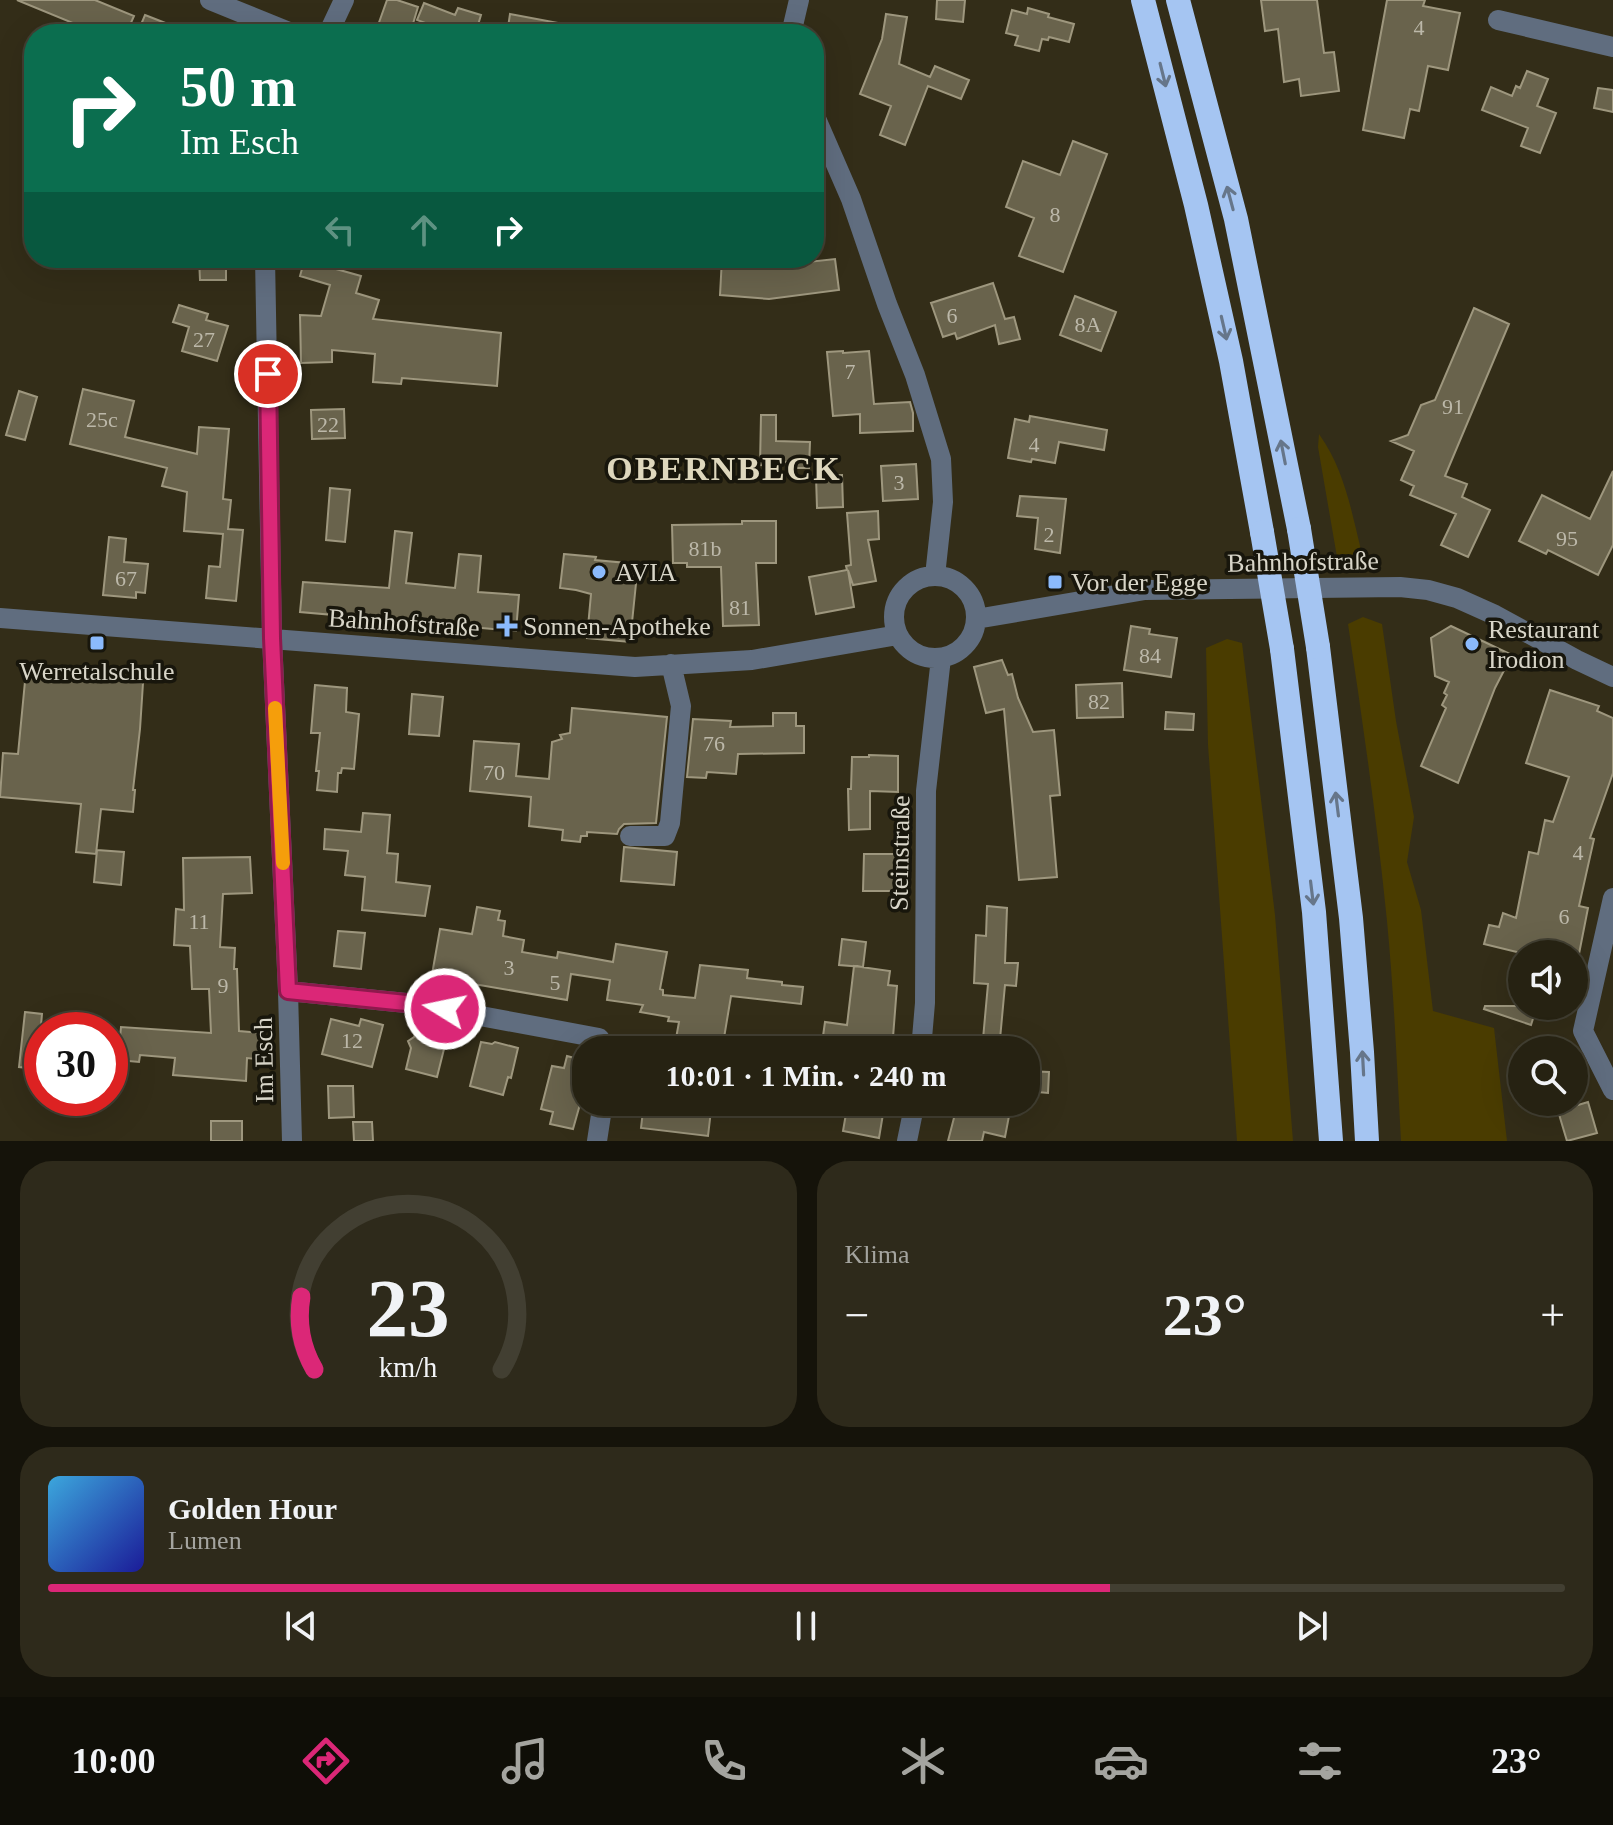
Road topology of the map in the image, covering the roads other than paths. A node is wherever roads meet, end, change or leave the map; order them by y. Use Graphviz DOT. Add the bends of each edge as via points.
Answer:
graph roads {
  1 [pos="210,0"];
  2 [pos="344,0"];
  3 [pos="799,0"];
  4 [pos="1143,0"];
  5 [pos="1178,0"];
  6 [pos="1498,20"];
  7 [pos="256,24"];
  8 [pos="333,24"];
  9 [pos="793,24"];
  10 [pos="1613,47"];
  11 [pos="824,137"];
  12 [pos="265,268"];
  13 [pos="935,576"];
  14 [pos="0,618"];
  15 [pos="976,619"];
  16 [pos="898,635"];
  17 [pos="272,638"];
  18 [pos="941,658"];
  19 [pos="671,664"];
  20 [pos="1613,677"];
  21 [pos="630,836"];
  22 [pos="1613,898"];
  23 [pos="288,991"];
  24 [pos="588,1036"];
  25 [pos="922,1036"];
  26 [pos="1613,1090"];
  27 [pos="601,1116"];
  28 [pos="912,1116"];
  29 [pos="292,1141"];
  30 [pos="597,1141"];
  31 [pos="907,1141"];
  32 [pos="1331,1141"];
  33 [pos="1367,1141"];
  1 -- 7 [label="street"];
  2 -- 8 [label="street"];
  3 -- 9 [label="street"];
  4 -- 32 [label="highway, one-way, bridge" via="1231,361 1282,649 1314,912"];
  33 -- 5 [label="highway, one-way, bridge" via="1351,918 1299,529 1236,219"];
  6 -- 10 [label="street"];
  11 -- 13 [label="street" via="915,375 941,459 943,502"];
  12 -- 17 [label="street, Im Esch"];
  13 -- 15 [label="street" via="948,578 969,594"];
  13 -- 16 [label="street" via="922,578 900,595 894,622"];
  14 -- 17 [label="street, Bahnhofstraße"];
  15 -- 18 [label="street" via="961,649"];
  15 -- 20 [label="street, Bahnhofstraße" via="1145,590 1400,587 1457,598"];
  16 -- 18 [label="street" via="915,653"];
  16 -- 19 [label="street, Bahnhofstraße" via="752,660"];
  17 -- 19 [label="street, Bahnhofstraße" via="635,667"];
  17 -- 23 [label="street, Im Esch"];
  18 -- 25 [label="street, Steinstraße" via="926,791"];
  19 -- 21 [label="street" via="681,706 670,823 665,836"];
  22 -- 26 [label="street" via="1583,1031"];
  23 -- 24 [label="street" via="416,1004"];
  23 -- 29 [label="street, Im Esch"];
  27 -- 30 [label="street"];
  28 -- 31 [label="street"];
}
